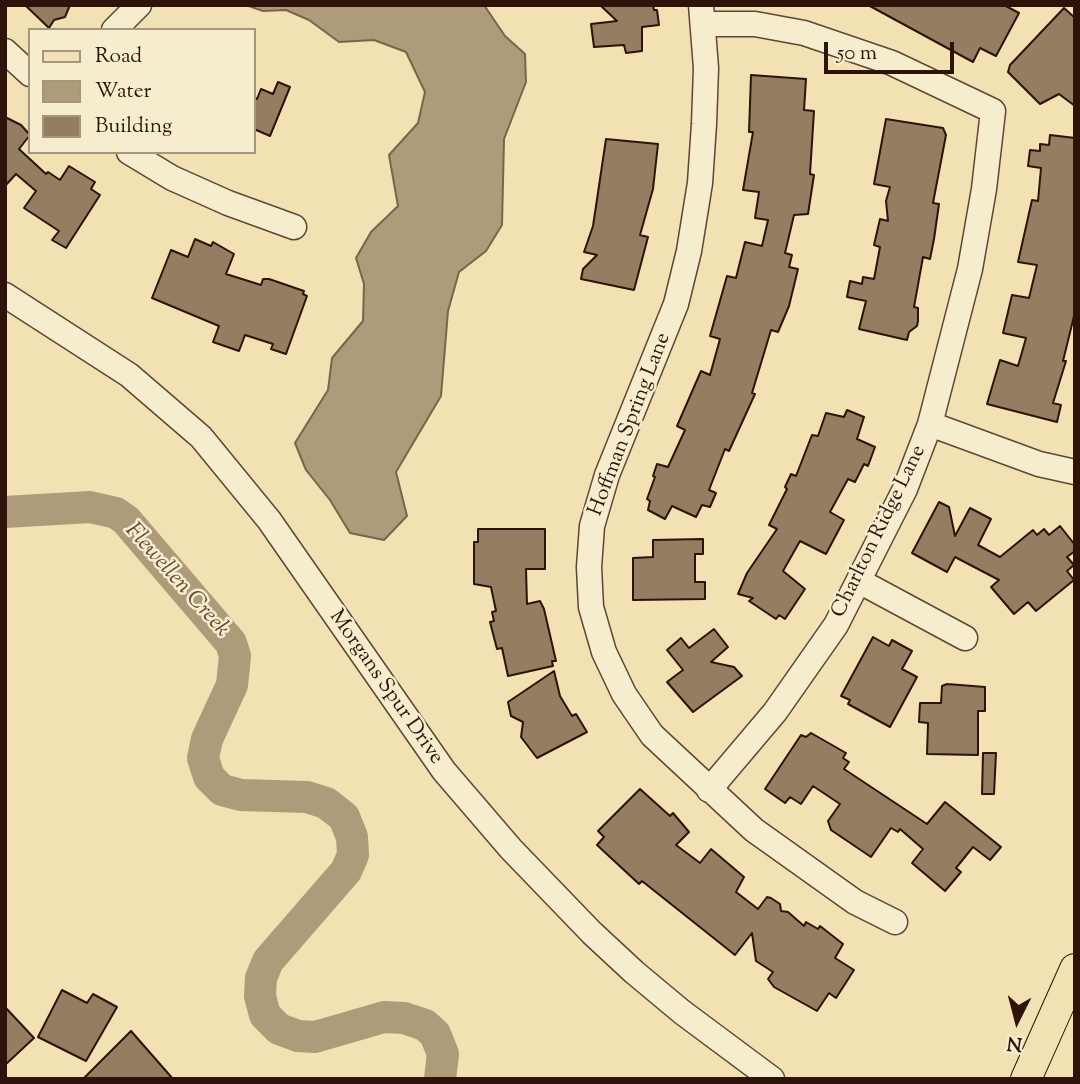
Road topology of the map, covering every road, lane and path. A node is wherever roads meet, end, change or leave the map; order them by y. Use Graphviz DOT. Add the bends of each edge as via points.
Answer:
graph roads {
  1 [pos="139,5"];
  2 [pos="702,15"];
  3 [pos="116,28"];
  4 [pos="5,51"];
  5 [pos="28,72"];
  6 [pos="132,154"];
  7 [pos="294,227"];
  8 [pos="5,295"];
  9 [pos="930,424"];
  10 [pos="1075,472"];
  11 [pos="859,581"];
  12 [pos="965,638"];
  13 [pos="709,790"];
  14 [pos="895,922"];
  15 [pos="1075,969"];
  16 [pos="772,1079"];
  17 [pos="1026,1079"];
  1 -- 3 [label="street"];
  2 -- 9 [label="street, Charlton Ridge Lane" via="804,33 892,63 993,111 970,269"];
  2 -- 13 [label="street, Hoffman Spring Lane" via="704,124 689,251 676,304 607,475 592,526 589,567 591,607 604,652 624,694 652,735"];
  4 -- 5 [label="street"];
  6 -- 7 [label="street" via="172,178"];
  8 -- 16 [label="street, Morgans Spur Drive" via="130,375 201,437 270,520 414,731 495,832 634,972"];
  9 -- 10 [label="street" via="1038,464"];
  9 -- 11 [label="street, Charlton Ridge Lane" via="905,489"];
  11 -- 12 [label="street"];
  11 -- 13 [label="street, Charlton Ridge Lane" via="805,671"];
  13 -- 14 [label="street, Hoffman Spring Lane" via="819,878"];
  15 -- 17 [label="main road"];
}
